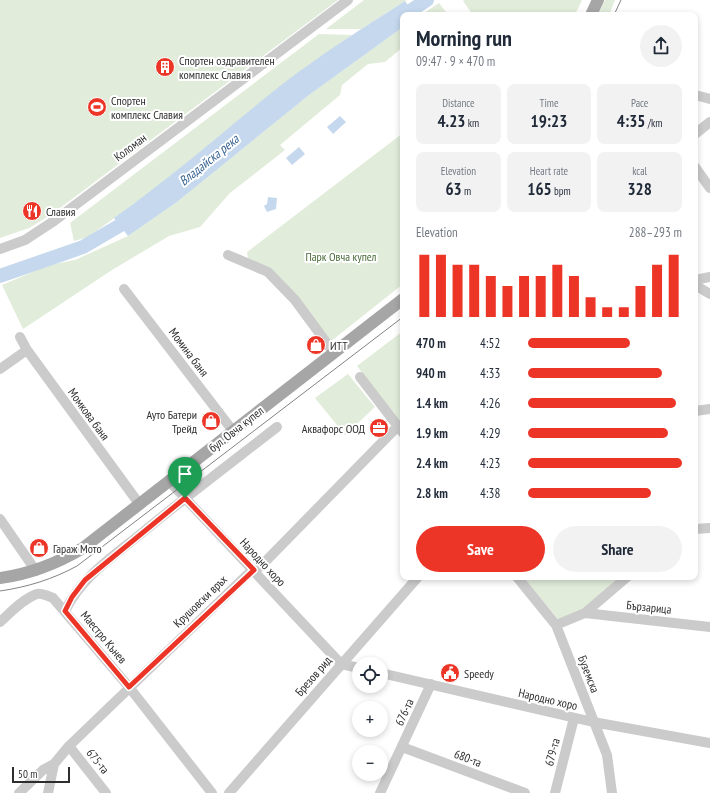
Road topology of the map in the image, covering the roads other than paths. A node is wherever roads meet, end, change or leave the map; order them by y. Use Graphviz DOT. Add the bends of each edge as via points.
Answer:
graph roads {
  1 [pos="348,0"];
  2 [pos="598,0"];
  3 [pos="592,12"];
  4 [pos="698,96"];
  5 [pos="710,99"];
  6 [pos="710,122"];
  7 [pos="698,132"];
  8 [pos="698,171"];
  9 [pos="710,188"];
  10 [pos="0,249"];
  11 [pos="228,255"];
  12 [pos="710,277"];
  13 [pos="698,279"];
  14 [pos="698,287"];
  15 [pos="124,289"];
  16 [pos="710,294"];
  17 [pos="400,301"];
  18 [pos="20,337"];
  19 [pos="27,350"];
  20 [pos="334,353"];
  21 [pos="0,369"];
  22 [pos="360,377"];
  23 [pos="710,409"];
  24 [pos="698,410"];
  25 [pos="277,428"];
  26 [pos="400,429"];
  27 [pos="233,431"];
  28 [pos="400,431"];
  29 [pos="170,481"];
  30 [pos="185,498"];
  31 [pos="140,505"];
  32 [pos="0,519"];
  33 [pos="710,528"];
  34 [pos="698,529"];
  35 [pos="254,570"];
  36 [pos="36,571"];
  37 [pos="0,578"];
  38 [pos="415,580"];
  39 [pos="519,580"];
  40 [pos="624,580"];
  41 [pos="65,611"];
  42 [pos="585,613"];
  43 [pos="3,619"];
  44 [pos="556,625"];
  45 [pos="710,627"];
  46 [pos="342,664"];
  47 [pos="352,666"];
  48 [pos="388,675"];
  49 [pos="431,684"];
  50 [pos="129,687"];
  51 [pos="574,718"];
  52 [pos="593,722"];
  53 [pos="710,743"];
  54 [pos="69,746"];
  55 [pos="402,746"];
  56 [pos="54,764"];
  57 [pos="19,793"];
  58 [pos="48,793"];
  59 [pos="106,793"];
  60 [pos="212,793"];
  61 [pos="229,793"];
  62 [pos="381,793"];
  63 [pos="525,793"];
  64 [pos="554,793"];
  65 [pos="612,793"];
  1 -- 10 [label="street, Коломан" via="54,221 25,240"];
  2 -- 3 [label="main road"];
  4 -- 5 [label="street"];
  6 -- 7 [label="street"];
  8 -- 9 [label="street"];
  11 -- 20 [label="street" via="268,272 295,300"];
  12 -- 13 [label="street"];
  14 -- 16 [label="street"];
  15 -- 27 [label="street, Момина баня"];
  17 -- 20 [label="main road, бул. Овча купел"];
  18 -- 19 [label="street, Момкова баня"];
  19 -- 21 [label="street"];
  19 -- 31 [label="street, Момкова баня"];
  20 -- 27 [label="main road, бул. Овча купел"];
  22 -- 26 [label="street"];
  23 -- 24 [label="street"];
  25 -- 30 [label="street"];
  27 -- 29 [label="main road, бул. Овча купел"];
  28 -- 35 [label="street, Крушовски връх"];
  29 -- 30 [label="street, Народно хоро"];
  29 -- 31 [label="main road, бул. Овча купел"];
  30 -- 35 [label="street, Народно хоро"];
  30 -- 41 [label="street" via="85,580"];
  31 -- 36 [label="main road, бул. Овча купел" via="83,548 60,562"];
  32 -- 36 [label="street"];
  33 -- 34 [label="street"];
  35 -- 46 [label="street, Народно хоро"];
  35 -- 50 [label="street, Крушовски връх"];
  36 -- 37 [label="main road, бул. Овча купел"];
  38 -- 46 [label="street, Брезов рид"];
  39 -- 44 [label="street, Буземска"];
  40 -- 42 [label="street"];
  41 -- 43 [label="street, Маестро Кънев" via="53,598 38,594"];
  41 -- 50 [label="street, Маестро Кънев"];
  42 -- 44 [label="street"];
  42 -- 45 [label="street, Бързарица"];
  44 -- 52 [label="street, Буземска"];
  46 -- 47 [label="street"];
  46 -- 61 [label="street, Брезов рид"];
  48 -- 49 [label="street, Народно хоро"];
  49 -- 51 [label="street, Народно хоро"];
  49 -- 55 [label="street, 676-та"];
  50 -- 54 [label="street, Крушовски връх"];
  50 -- 60 [label="street, Маестро Кънев"];
  51 -- 52 [label="street, Народно хоро"];
  51 -- 64 [label="street, 679-та"];
  52 -- 53 [label="street, Народно хоро"];
  52 -- 65 [label="street, Буземска" via="607,755"];
  54 -- 56 [label="street, Крушовски връх"];
  54 -- 59 [label="street, 675-та"];
  55 -- 62 [label="street, 676-та"];
  55 -- 63 [label="street, 680-та"];
  56 -- 57 [label="street, Крушовски връх" via="43,770"];
  56 -- 58 [label="street"];
}
